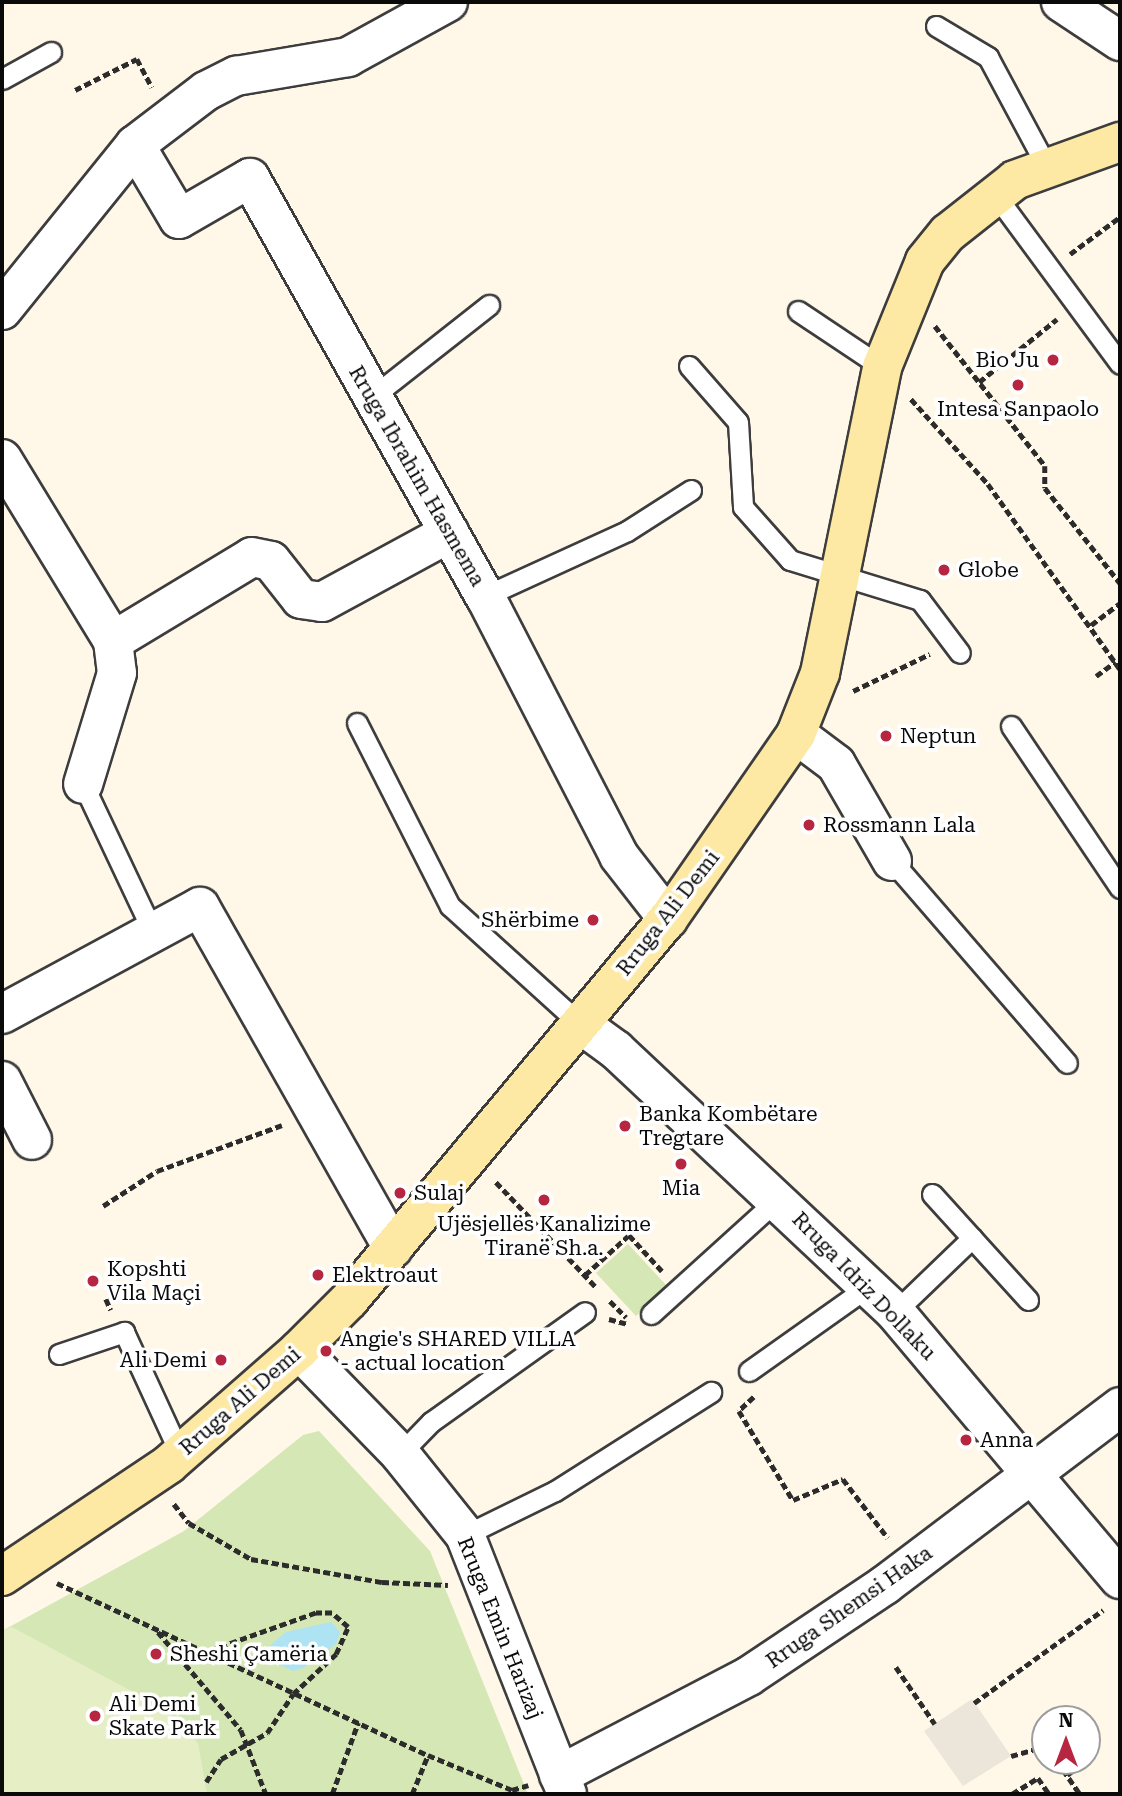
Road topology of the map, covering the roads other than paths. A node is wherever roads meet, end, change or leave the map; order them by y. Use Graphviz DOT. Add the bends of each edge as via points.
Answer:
graph roads {
  1 [pos="449,2"];
  2 [pos="1061,2"];
  3 [pos="936,26"];
  4 [pos="1120,41"];
  5 [pos="51,52"];
  6 [pos="2,79"];
  7 [pos="1120,142"];
  8 [pos="135,145"];
  9 [pos="1046,165"];
  10 [pos="993,193"];
  11 [pos="489,305"];
  12 [pos="2,310"];
  13 [pos="798,311"];
  14 [pos="1120,364"];
  15 [pos="690,366"];
  16 [pos="882,367"];
  17 [pos="372,397"];
  18 [pos="2,458"];
  19 [pos="691,490"];
  20 [pos="449,533"];
  21 [pos="842,575"];
  22 [pos="485,596"];
  23 [pos="113,640"];
  24 [pos="960,653"];
  25 [pos="357,723"];
  26 [pos="799,725"];
  27 [pos="1011,726"];
  28 [pos="83,784"];
  29 [pos="892,862"];
  30 [pos="1120,888"];
  31 [pos="668,919"];
  32 [pos="153,932"];
  33 [pos="2,1014"];
  34 [pos="579,1023"];
  35 [pos="1067,1063"];
  36 [pos="2,1081"];
  37 [pos="32,1140"];
  38 [pos="932,1194"];
  39 [pos="778,1199"];
  40 [pos="972,1238"];
  41 [pos="393,1248"];
  42 [pos="882,1299"];
  43 [pos="1028,1300"];
  44 [pos="584,1312"];
  45 [pos="651,1314"];
  46 [pos="299,1350"];
  47 [pos="59,1354"];
  48 [pos="749,1371"];
  49 [pos="711,1392"];
  50 [pos="1120,1407"];
  51 [pos="400,1454"];
  52 [pos="166,1465"];
  53 [pos="1035,1472"];
  54 [pos="465,1535"];
  55 [pos="10,1570"];
  56 [pos="1115,1592"];
  57 [pos="563,1785"];
  1 -- 8 [label="street" via="348,57 236,76"];
  2 -- 4 [label="street"];
  3 -- 9 [label="lane" via="988,57"];
  5 -- 6 [label="lane"];
  7 -- 9 [label="main road, Rruga Ali Demi"];
  8 -- 12 [label="street"];
  8 -- 17 [label="street, Rruga Ibrahim Hasmema" via="179,219 250,178"];
  9 -- 10 [label="main road, Rruga Ali Demi"];
  10 -- 14 [label="lane"];
  10 -- 16 [label="main road, Rruga Ali Demi" via="948,233 908,291"];
  11 -- 17 [label="lane"];
  13 -- 16 [label="lane"];
  15 -- 21 [label="lane" via="738,422 743,507 790,560"];
  16 -- 21 [label="main road, Rruga Ali Demi"];
  17 -- 20 [label="street, Rruga Ibrahim Hasmema"];
  18 -- 23 [label="street"];
  19 -- 22 [label="lane" via="627,531"];
  20 -- 22 [label="street, Rruga Ibrahim Hasmema"];
  20 -- 23 [label="street" via="322,602 301,599 271,561 252,557"];
  21 -- 24 [label="lane" via="920,600"];
  21 -- 26 [label="main road, Rruga Ali Demi" via="820,673"];
  22 -- 31 [label="street, Rruga Ibrahim Hasmema" via="619,856"];
  23 -- 28 [label="street" via="117,673"];
  25 -- 34 [label="lane" via="450,906"];
  26 -- 29 [label="street" via="836,764"];
  26 -- 31 [label="main road, Rruga Ali Demi"];
  27 -- 30 [label="lane"];
  28 -- 32 [label="lane"];
  29 -- 35 [label="lane"];
  31 -- 34 [label="main road, Rruga Ali Demi"];
  32 -- 33 [label="street"];
  32 -- 41 [label="street" via="200,906"];
  34 -- 39 [label="street, Rruga Idriz Dollaku"];
  34 -- 41 [label="main road, Rruga Ali Demi"];
  36 -- 37 [label="street"];
  38 -- 40 [label="lane"];
  39 -- 42 [label="street, Rruga Idriz Dollaku"];
  39 -- 45 [label="lane"];
  40 -- 42 [label="lane"];
  40 -- 43 [label="lane"];
  41 -- 46 [label="main road, Rruga Ali Demi"];
  42 -- 48 [label="lane"];
  42 -- 53 [label="street, Rruga Idriz Dollaku"];
  44 -- 51 [label="lane" via="432,1422"];
  46 -- 51 [label="street, Rruga Emin Harizaj"];
  46 -- 52 [label="main road, Rruga Ali Demi"];
  47 -- 52 [label="lane" via="124,1332"];
  49 -- 54 [label="lane" via="555,1491"];
  50 -- 53 [label="street, Rruga Shemsi Haka"];
  51 -- 54 [label="street, Rruga Emin Harizaj"];
  52 -- 55 [label="main road, Rruga Ali Demi"];
  53 -- 56 [label="street, Rruga Idriz Dollaku"];
  53 -- 57 [label="street, Rruga Shemsi Haka" via="910,1566 749,1676"];
  54 -- 57 [label="street, Rruga Emin Harizaj"];
}
